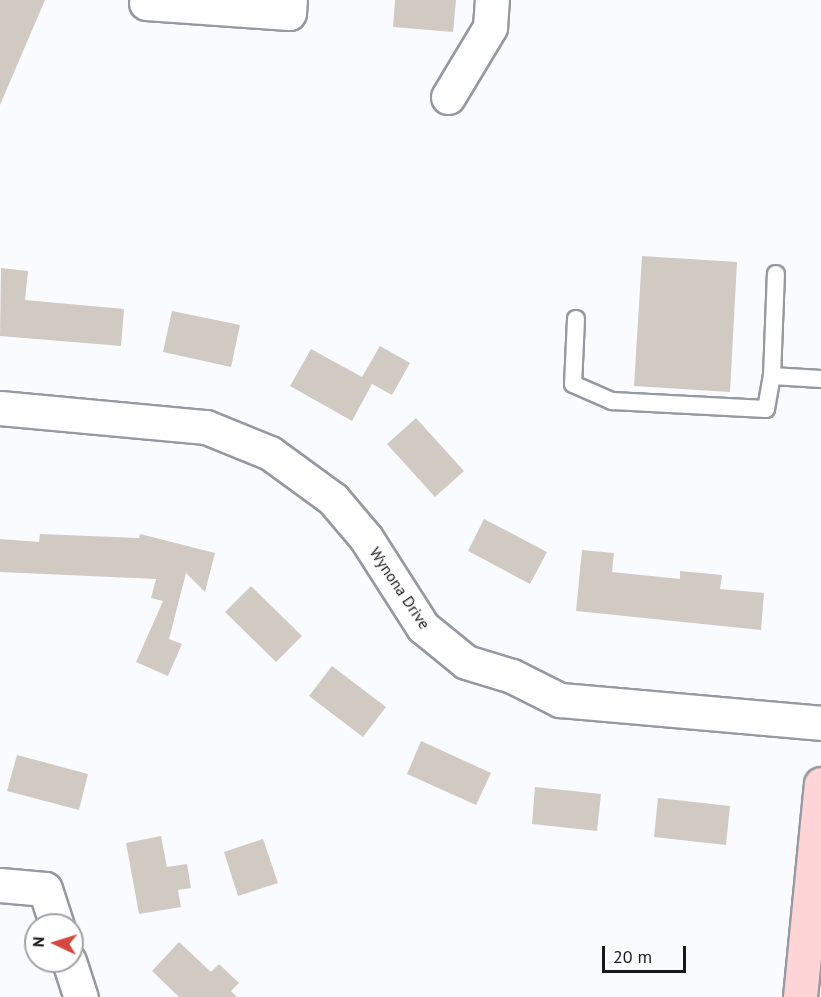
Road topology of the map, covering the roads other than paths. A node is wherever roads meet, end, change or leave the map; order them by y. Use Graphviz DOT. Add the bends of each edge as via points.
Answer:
graph roads {
  1 [pos="290,0"];
  2 [pos="492,0"];
  3 [pos="146,3"];
  4 [pos="448,97"];
  5 [pos="776,274"];
  6 [pos="576,319"];
  7 [pos="772,376"];
  8 [pos="821,379"];
  9 [pos="0,408"];
  10 [pos="821,723"];
  11 [pos="821,784"];
  12 [pos="0,885"];
  13 [pos="53,913"];
  14 [pos="73,973"];
  15 [pos="81,997"];
  16 [pos="800,997"];
  1 -- 3 [label="street" via="289,13"];
  2 -- 4 [label="street" via="490,27"];
  5 -- 7 [label="lane"];
  6 -- 7 [label="lane" via="573,384 612,401 766,409"];
  7 -- 8 [label="lane"];
  9 -- 10 [label="street, Wynona Drive" via="206,427 270,453 333,499 366,538 423,627 466,662 512,676 560,700"];
  11 -- 16 [label="main road"];
  12 -- 13 [label="street" via="45,889"];
  14 -- 15 [label="street"];
}
